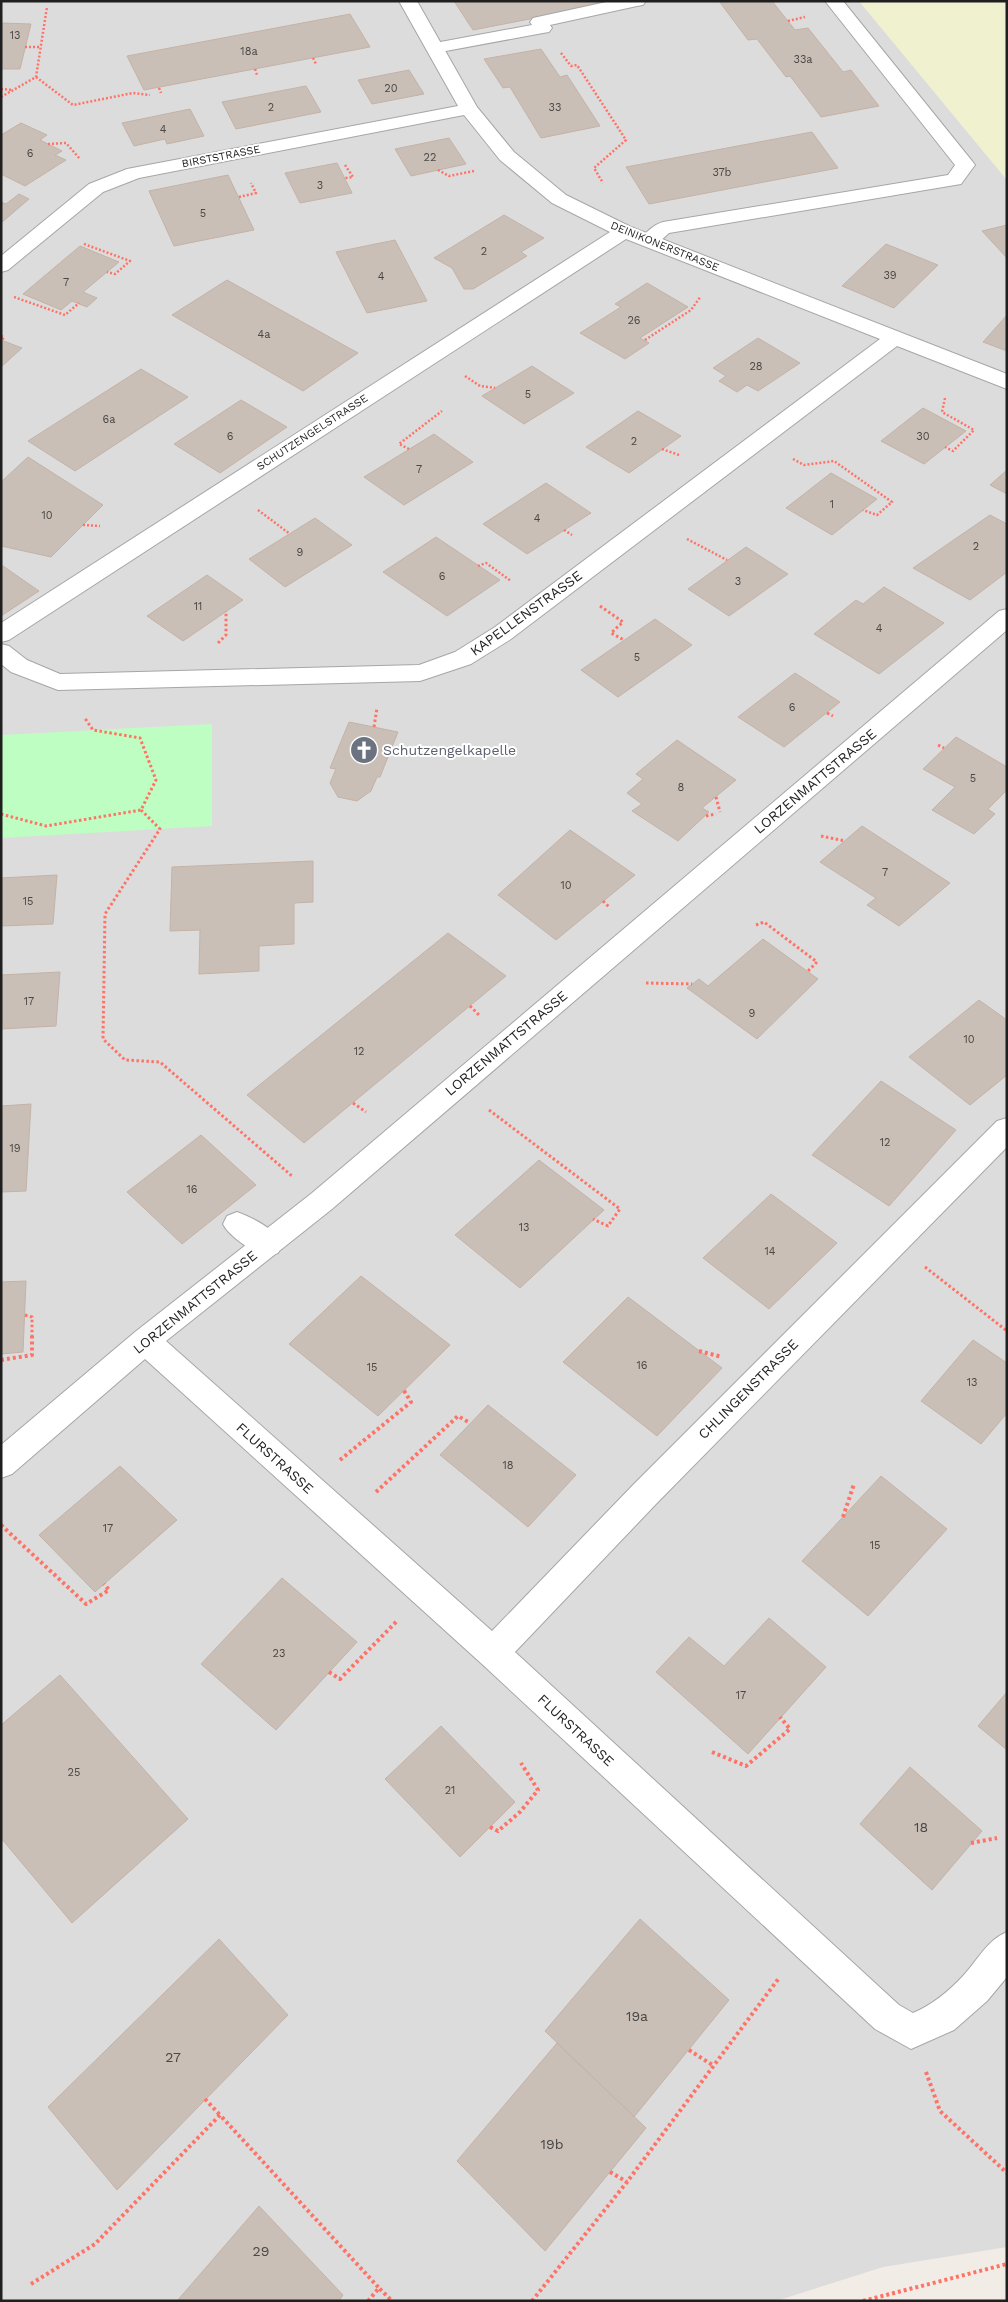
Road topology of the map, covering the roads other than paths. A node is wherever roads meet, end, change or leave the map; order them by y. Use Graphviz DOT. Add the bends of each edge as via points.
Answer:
graph roads {
  1 [pos="408,1"];
  2 [pos="637,1"];
  3 [pos="834,1"];
  4 [pos="435,48"];
  5 [pos="469,109"];
  6 [pos="624,231"];
  7 [pos="649,241"];
  8 [pos="1,266"];
  9 [pos="895,338"];
  10 [pos="1007,382"];
  11 [pos="1007,617"];
  12 [pos="1,634"];
  13 [pos="1,652"];
  14 [pos="1007,1129"];
  15 [pos="236,1224"];
  16 [pos="268,1244"];
  17 [pos="145,1341"];
  18 [pos="1,1464"];
  19 [pos="493,1653"];
  20 [pos="1007,1949"];
  1 -- 4 [label="street, DEINIKONERSTRASSE"];
  2 -- 4 [label="street" via="538,22 543,28"];
  3 -- 7 [label="street" via="965,165 954,180 663,228"];
  4 -- 5 [label="street, DEINIKONERSTRASSE"];
  5 -- 6 [label="street, DEINIKONERSTRASSE" via="507,156 559,198"];
  5 -- 8 [label="street, BIRSTSTRASSE" via="134,173 96,188"];
  6 -- 7 [label="street, DEINIKONERSTRASSE"];
  6 -- 12 [label="street, SCHUTZENGELSTRASSE"];
  7 -- 9 [label="street, DEINIKONERSTRASSE"];
  9 -- 10 [label="street, DEINIKONERSTRASSE"];
  9 -- 13 [label="street, KAPELLENSTRASSE" via="516,624 463,658 420,673 58,682 19,666"];
  11 -- 16 [label="street, LORZENMATTSTRASSE" via="322,1202"];
  14 -- 19 [label="street, CHLINGENSTRASSE" via="645,1494"];
  15 -- 16 [label="street"];
  16 -- 17 [label="street, LORZENMATTSTRASSE"];
  17 -- 18 [label="street, LORZENMATTSTRASSE"];
  17 -- 19 [label="street, FLURSTRASSE"];
  19 -- 20 [label="street, FLURSTRASSE" via="887,2017 911,2031 942,2018 975,1989"];
}
